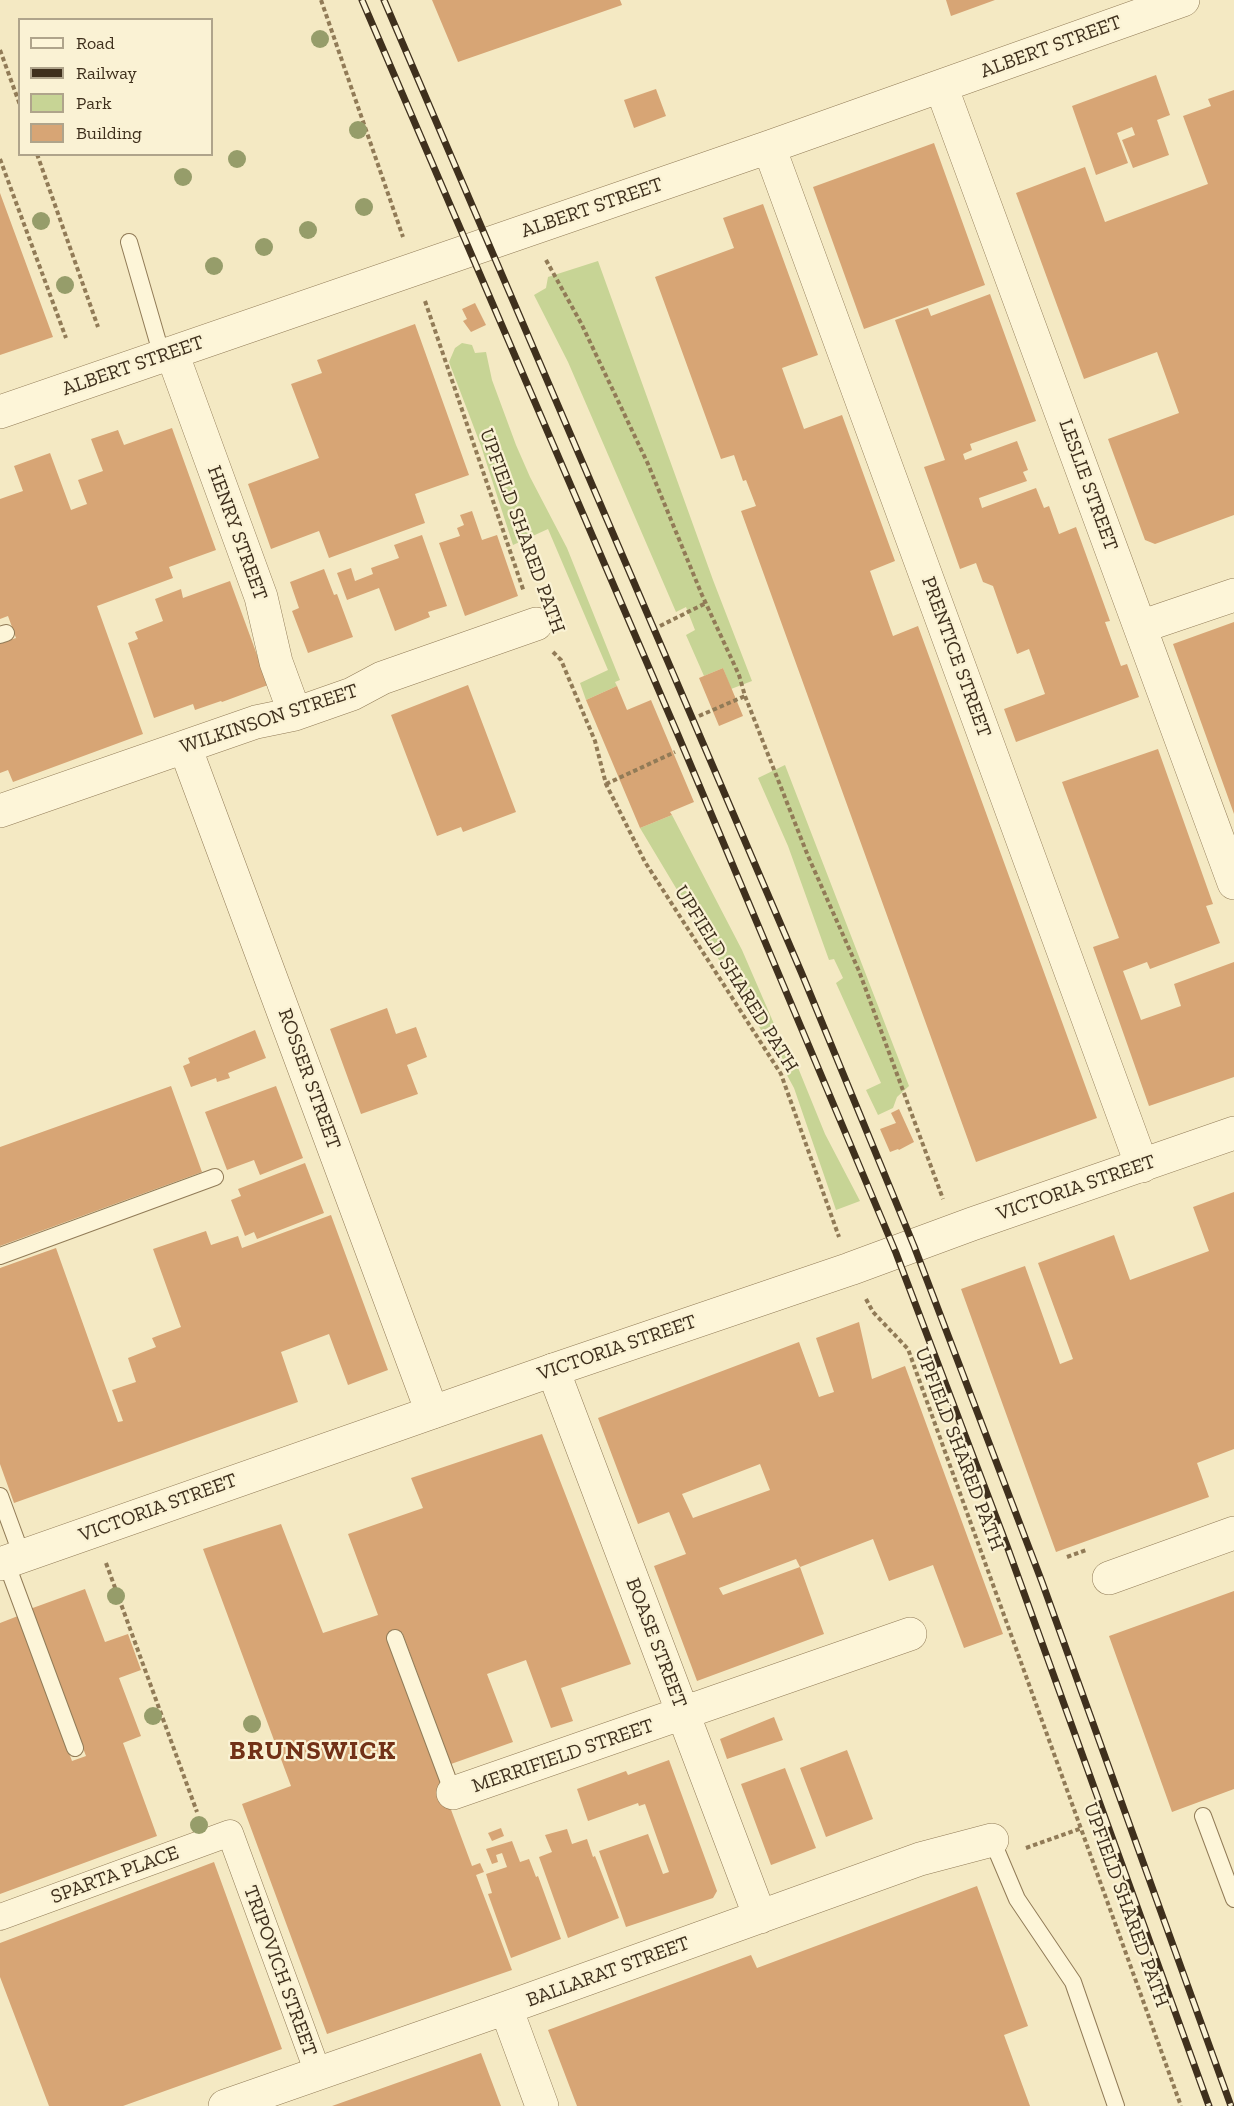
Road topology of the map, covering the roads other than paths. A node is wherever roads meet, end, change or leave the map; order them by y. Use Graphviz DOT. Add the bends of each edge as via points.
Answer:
graph roads {
  1 [pos="1183,0"];
  2 [pos="941,87"];
  3 [pos="769,147"];
  4 [pos="129,242"];
  5 [pos="167,355"];
  6 [pos="0,412"];
  7 [pos="1234,595"];
  8 [pos="536,624"];
  9 [pos="1140,627"];
  10 [pos="295,714"];
  11 [pos="185,747"];
  12 [pos="0,811"];
  13 [pos="1228,847"];
  14 [pos="1234,883"];
  15 [pos="1234,1133"];
  16 [pos="1142,1166"];
  17 [pos="215,1178"];
  18 [pos="0,1256"];
  19 [pos="552,1370"];
  20 [pos="432,1412"];
  21 [pos="0,1496"];
  22 [pos="1234,1533"];
  23 [pos="9,1561"];
  24 [pos="1109,1578"];
  25 [pos="910,1634"];
  26 [pos="395,1638"];
  27 [pos="683,1714"];
  28 [pos="75,1748"];
  29 [pos="453,1793"];
  30 [pos="1203,1816"];
  31 [pos="219,1837"];
  32 [pos="992,1840"];
  33 [pos="1234,1899"];
  34 [pos="0,1917"];
  35 [pos="760,1917"];
  36 [pos="506,2008"];
  37 [pos="318,2073"];
  38 [pos="263,2100"];
  39 [pos="225,2106"];
  40 [pos="542,2106"];
  41 [pos="1116,2106"];
  1 -- 2 [label="street, ALBERT STREET"];
  2 -- 3 [label="street, ALBERT STREET"];
  2 -- 9 [label="street, LESLIE STREET"];
  3 -- 5 [label="street, ALBERT STREET"];
  3 -- 16 [label="street, PRENTICE STREET"];
  4 -- 5 [label="lane"];
  5 -- 6 [label="street, ALBERT STREET"];
  5 -- 10 [label="street, HENRY STREET" via="261,597 276,662"];
  7 -- 9 [label="street"];
  8 -- 10 [label="street, WILKINSON STREET" via="382,678 352,694"];
  9 -- 13 [label="street, LESLIE STREET"];
  10 -- 11 [label="street, WILKINSON STREET" via="256,722"];
  11 -- 12 [label="street, WILKINSON STREET"];
  11 -- 20 [label="street, ROSSER STREET"];
  13 -- 14 [label="street, LESLIE STREET"];
  15 -- 16 [label="street, VICTORIA STREET"];
  16 -- 19 [label="street, VICTORIA STREET"];
  17 -- 18 [label="lane"];
  19 -- 20 [label="street, VICTORIA STREET"];
  19 -- 27 [label="street, BOASE STREET"];
  20 -- 23 [label="street, VICTORIA STREET"];
  21 -- 23 [label="lane"];
  22 -- 24 [label="street"];
  23 -- 28 [label="lane"];
  25 -- 27 [label="street, MERRIFIELD STREET"];
  26 -- 29 [label="lane"];
  27 -- 29 [label="street, MERRIFIELD STREET"];
  27 -- 35 [label="street, BOASE STREET"];
  30 -- 33 [label="lane"];
  31 -- 34 [label="street, SPARTA PLACE"];
  31 -- 37 [label="street, TRIPOVICH STREET" via="243,1869"];
  32 -- 35 [label="street, BALLARAT STREET" via="920,1859"];
  32 -- 41 [label="lane" via="1017,1899 1073,1982"];
  35 -- 36 [label="street, BALLARAT STREET"];
  36 -- 37 [label="street, BALLARAT STREET"];
  36 -- 40 [label="street"];
  37 -- 38 [label="street, BALLARAT STREET"];
  38 -- 39 [label="street, BALLARAT STREET"];
}
